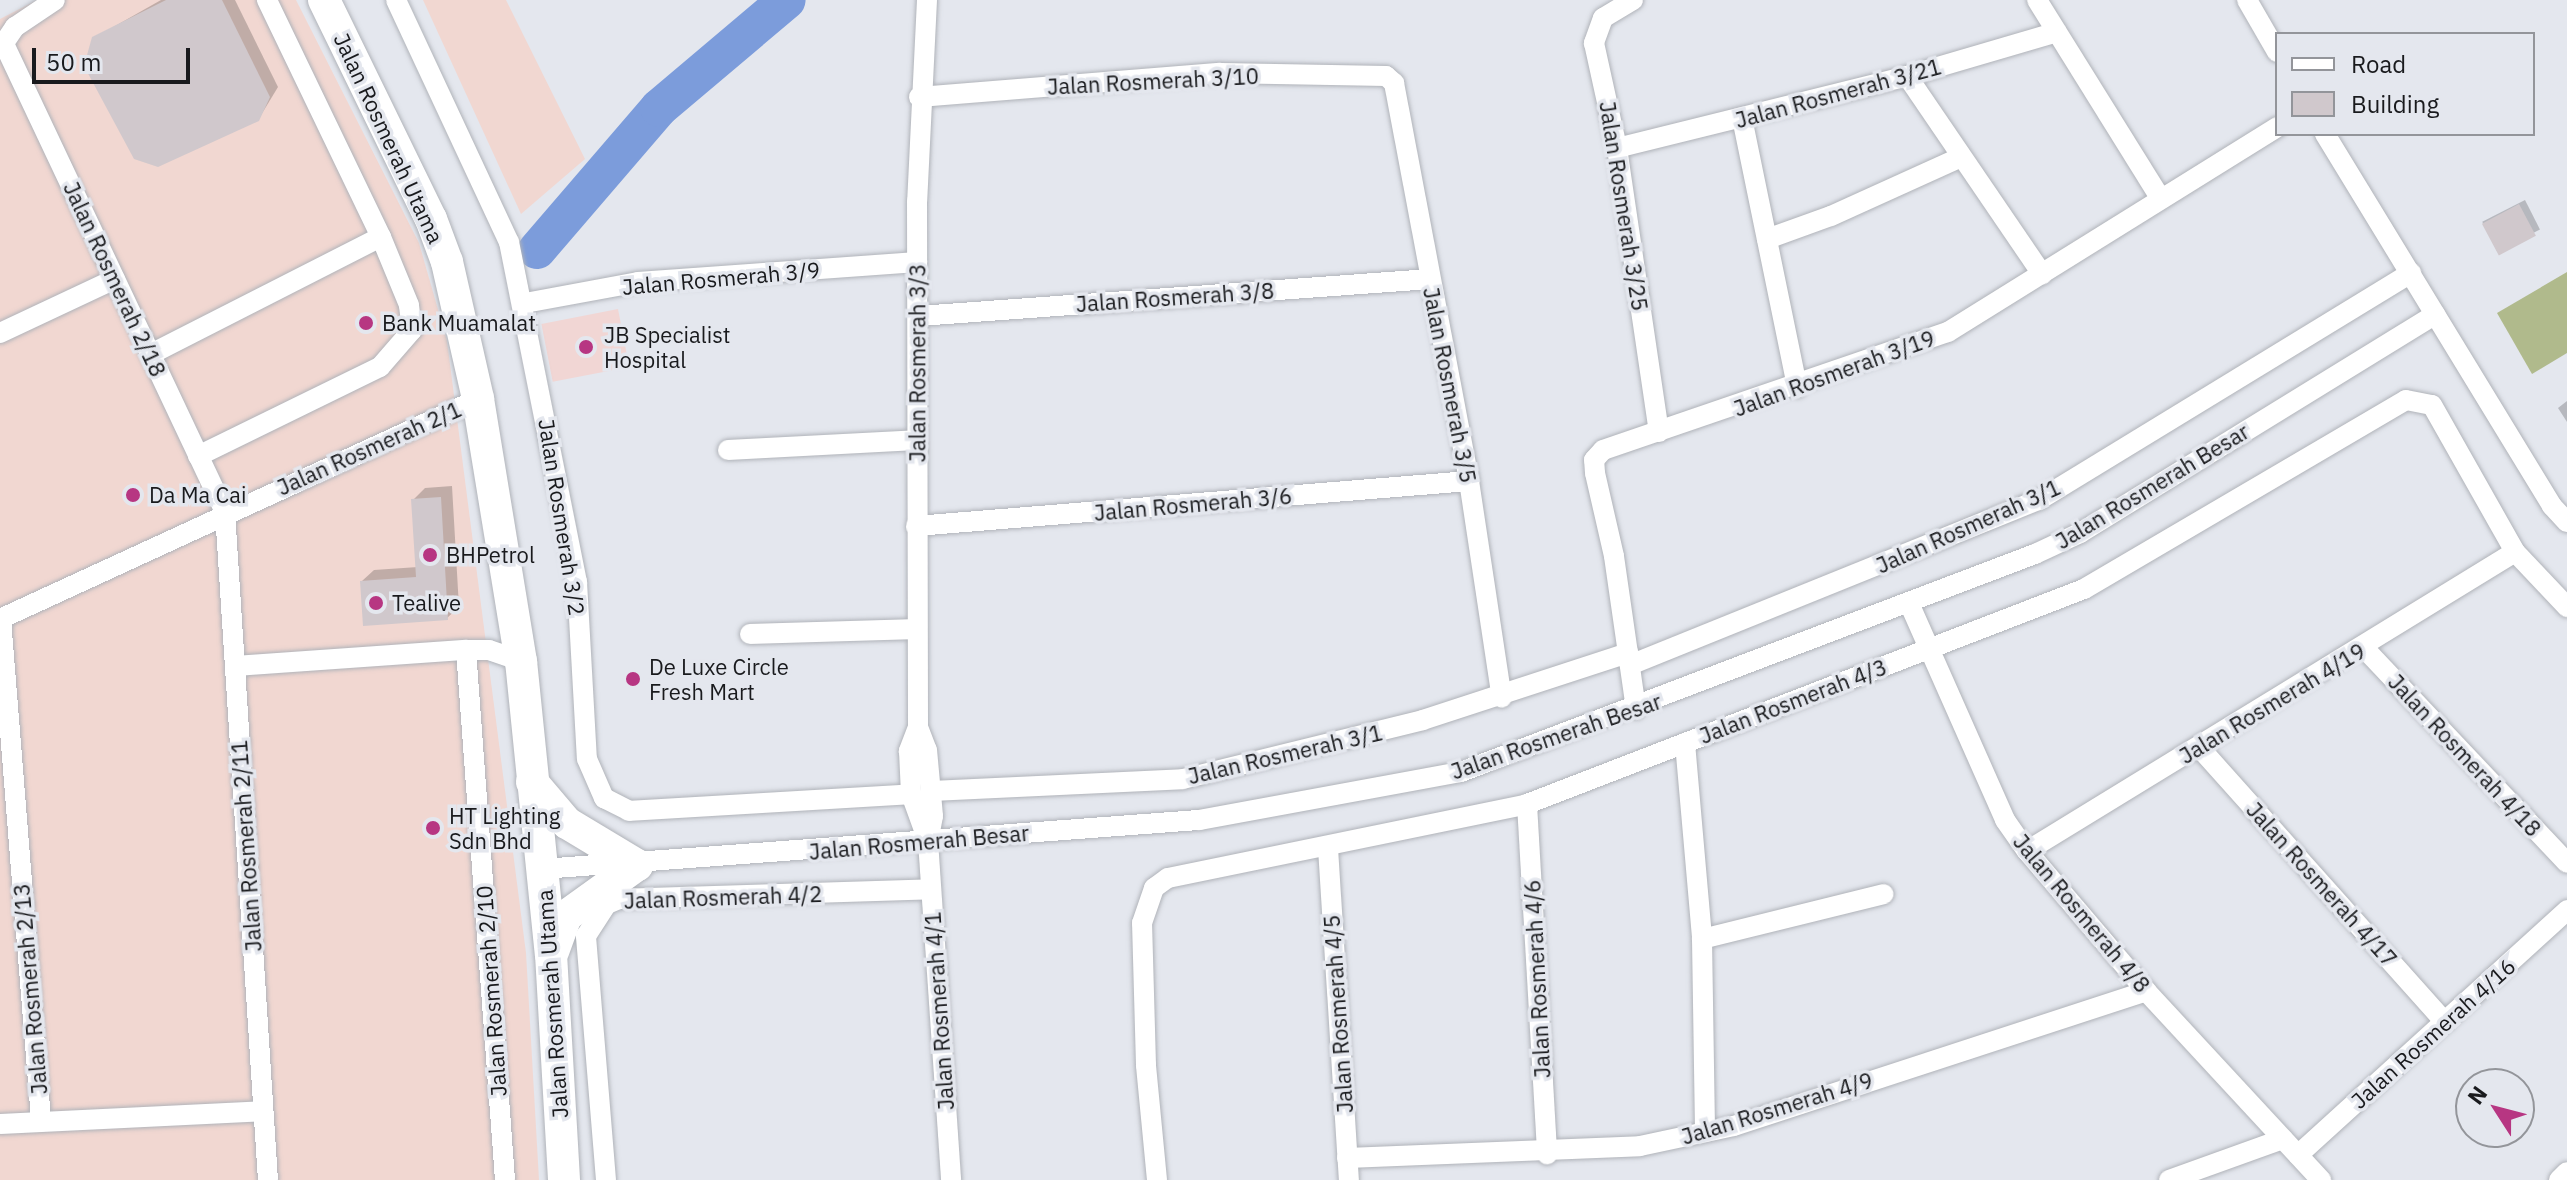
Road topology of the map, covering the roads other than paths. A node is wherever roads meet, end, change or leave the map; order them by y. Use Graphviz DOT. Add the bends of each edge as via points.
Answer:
graph roads {
  1 [pos="55,0"];
  2 [pos="267,0"];
  3 [pos="324,0"];
  4 [pos="396,0"];
  5 [pos="927,0"];
  6 [pos="1633,0"];
  7 [pos="2037,0"];
  8 [pos="2247,0"];
  9 [pos="2057,32"];
  10 [pos="3,48"];
  11 [pos="2275,49"];
  12 [pos="1386,76"];
  13 [pos="1907,76"];
  14 [pos="919,97"];
  15 [pos="1742,118"];
  16 [pos="2275,128"];
  17 [pos="2326,136"];
  18 [pos="1617,148"];
  19 [pos="1961,157"];
  20 [pos="2161,199"];
  21 [pos="381,237"];
  22 [pos="1767,239"];
  23 [pos="917,262"];
  24 [pos="2411,273"];
  25 [pos="2042,274"];
  26 [pos="115,279"];
  27 [pos="1430,279"];
  28 [pos="525,303"];
  29 [pos="2435,315"];
  30 [pos="919,316"];
  31 [pos="0,333"];
  32 [pos="151,354"];
  33 [pos="1797,387"];
  34 [pos="478,399"];
  35 [pos="1659,432"];
  36 [pos="916,440"];
  37 [pos="728,450"];
  38 [pos="198,456"];
  39 [pos="1469,481"];
  40 [pos="2559,499"];
  41 [pos="225,512"];
  42 [pos="2567,522"];
  43 [pos="916,526"];
  44 [pos="2515,552"];
  45 [pos="1909,603"];
  46 [pos="2567,607"];
  47 [pos="0,619"];
  48 [pos="917,629"];
  49 [pos="750,634"];
  50 [pos="2363,647"];
  51 [pos="1928,649"];
  52 [pos="466,650"];
  53 [pos="1629,659"];
  54 [pos="521,661"];
  55 [pos="235,666"];
  56 [pos="1502,698"];
  57 [pos="1636,709"];
  58 [pos="1685,743"];
  59 [pos="2199,747"];
  60 [pos="532,782"];
  61 [pos="921,792"];
  62 [pos="1527,804"];
  63 [pos="928,841"];
  64 [pos="1328,848"];
  65 [pos="2027,851"];
  66 [pos="2567,863"];
  67 [pos="637,865"];
  68 [pos="542,869"];
  69 [pos="931,889"];
  70 [pos="1884,894"];
  71 [pos="2567,910"];
  72 [pos="1702,939"];
  73 [pos="551,954"];
  74 [pos="2146,991"];
  75 [pos="2445,1022"];
  76 [pos="263,1111"];
  77 [pos="41,1119"];
  78 [pos="0,1124"];
  79 [pos="1705,1132"];
  80 [pos="2283,1139"];
  81 [pos="1547,1154"];
  82 [pos="2298,1155"];
  83 [pos="1347,1158"];
  84 [pos="2567,1172"];
  85 [pos="268,1180"];
  86 [pos="505,1180"];
  87 [pos="564,1180"];
  88 [pos="606,1180"];
  89 [pos="951,1180"];
  90 [pos="1157,1180"];
  91 [pos="1349,1180"];
  92 [pos="2169,1180"];
  93 [pos="2321,1180"];
  94 [pos="2559,1180"];
  1 -- 10 [label="street" via="15,27"];
  2 -- 21 [label="street"];
  3 -- 34 [label="main road, Jalan Rosmerah Utama" via="431,219 447,262"];
  4 -- 28 [label="street, Jalan Rosmerah 3/2" via="509,242"];
  5 -- 14 [label="street, Jalan Rosmerah 3/3"];
  6 -- 18 [label="street, Jalan Rosmerah 3/25" via="1603,18 1594,43"];
  7 -- 9 [label="street"];
  8 -- 11 [label="street"];
  9 -- 13 [label="street, Jalan Rosmerah 3/21"];
  9 -- 20 [label="street"];
  10 -- 26 [label="street, Jalan Rosmerah 2/18"];
  12 -- 14 [label="street, Jalan Rosmerah 3/10" via="1220,73"];
  12 -- 27 [label="street, Jalan Rosmerah 3/5" via="1394,83"];
  13 -- 15 [label="street, Jalan Rosmerah 3/21"];
  13 -- 19 [label="street"];
  14 -- 23 [label="street, Jalan Rosmerah 3/3"];
  15 -- 18 [label="street, Jalan Rosmerah 3/21"];
  15 -- 22 [label="street"];
  16 -- 20 [label="street, Jalan Rosmerah 3/19"];
  17 -- 24 [label="street"];
  18 -- 35 [label="street, Jalan Rosmerah 3/25"];
  19 -- 22 [label="street"];
  19 -- 25 [label="street"];
  20 -- 25 [label="street, Jalan Rosmerah 3/19"];
  21 -- 32 [label="street"];
  21 -- 38 [label="street" via="412,330 380,367"];
  22 -- 33 [label="street"];
  23 -- 28 [label="street, Jalan Rosmerah 3/9" via="638,282"];
  23 -- 30 [label="street, Jalan Rosmerah 3/3"];
  24 -- 29 [label="street"];
  24 -- 53 [label="street, Jalan Rosmerah 3/1" via="2039,500"];
  25 -- 33 [label="street, Jalan Rosmerah 3/19" via="1948,332"];
  26 -- 31 [label="street"];
  26 -- 32 [label="street, Jalan Rosmerah 2/18"];
  27 -- 30 [label="street, Jalan Rosmerah 3/8"];
  27 -- 39 [label="street, Jalan Rosmerah 3/5"];
  28 -- 61 [label="street, Jalan Rosmerah 3/2" via="577,582 587,759 604,798 629,811"];
  29 -- 40 [label="street"];
  29 -- 45 [label="street, Jalan Rosmerah Besar" via="2080,533"];
  30 -- 36 [label="street, Jalan Rosmerah 3/3"];
  32 -- 38 [label="street, Jalan Rosmerah 2/18"];
  33 -- 35 [label="street, Jalan Rosmerah 3/19"];
  34 -- 41 [label="street, Jalan Rosmerah 2/1"];
  34 -- 54 [label="main road, Jalan Rosmerah Utama"];
  35 -- 53 [label="street, Jalan Rosmerah 3/19" via="1603,450 1594,460"];
  36 -- 37 [label="street"];
  36 -- 43 [label="street, Jalan Rosmerah 3/3"];
  38 -- 41 [label="street, Jalan Rosmerah 2/18"];
  39 -- 43 [label="street, Jalan Rosmerah 3/6"];
  39 -- 56 [label="street, Jalan Rosmerah 3/5"];
  40 -- 42 [label="street"];
  41 -- 47 [label="street, Jalan Rosmerah 2/1"];
  41 -- 55 [label="street, Jalan Rosmerah 2/11"];
  43 -- 48 [label="street, Jalan Rosmerah 3/3"];
  44 -- 46 [label="street"];
  44 -- 50 [label="street, Jalan Rosmerah 4/19"];
  44 -- 51 [label="street, Jalan Rosmerah 4/3" via="2432,405 2406,400 2084,589"];
  45 -- 51 [label="street, Jalan Rosmerah 4/8"];
  45 -- 57 [label="street, Jalan Rosmerah Besar"];
  47 -- 77 [label="street, Jalan Rosmerah 2/13"];
  48 -- 49 [label="street"];
  48 -- 61 [label="street, Jalan Rosmerah 3/3" via="918,727 909,751"];
  50 -- 59 [label="street, Jalan Rosmerah 4/19"];
  50 -- 66 [label="street, Jalan Rosmerah 4/18"];
  51 -- 58 [label="street, Jalan Rosmerah 4/3"];
  51 -- 65 [label="street, Jalan Rosmerah 4/8" via="2005,820"];
  52 -- 54 [label="street" via="489,650"];
  52 -- 55 [label="street"];
  52 -- 86 [label="street, Jalan Rosmerah 2/10"];
  53 -- 56 [label="street, Jalan Rosmerah 3/1"];
  53 -- 57 [label="street, Jalan Rosmerah 3/19"];
  54 -- 60 [label="main road, Jalan Rosmerah Utama"];
  55 -- 76 [label="street, Jalan Rosmerah 2/11"];
  56 -- 61 [label="street, Jalan Rosmerah 3/1" via="1183,779"];
  57 -- 63 [label="street, Jalan Rosmerah Besar" via="1445,775 1199,820"];
  58 -- 62 [label="street, Jalan Rosmerah 4/3"];
  58 -- 72 [label="street"];
  59 -- 65 [label="street, Jalan Rosmerah 4/19"];
  59 -- 75 [label="street, Jalan Rosmerah 4/17"];
  60 -- 67 [label="main road" via="567,823"];
  60 -- 68 [label="main road, Jalan Rosmerah Utama"];
  61 -- 63 [label="street, Jalan Rosmerah 3/3"];
  62 -- 64 [label="street, Jalan Rosmerah 4/3"];
  62 -- 81 [label="street, Jalan Rosmerah 4/6"];
  63 -- 67 [label="street, Jalan Rosmerah Besar"];
  63 -- 69 [label="street, Jalan Rosmerah 4/1"];
  64 -- 83 [label="street, Jalan Rosmerah 4/5"];
  64 -- 90 [label="street, Jalan Rosmerah 4/3" via="1188,870 1154,888 1142,923 1146,1065"];
  65 -- 74 [label="street, Jalan Rosmerah 4/8"];
  67 -- 68 [label="street, Jalan Rosmerah Besar"];
  67 -- 73 [label="main road" via="566,916"];
  68 -- 73 [label="main road, Jalan Rosmerah Utama"];
  69 -- 88 [label="street, Jalan Rosmerah 4/2" via="619,899 607,904 586,936"];
  69 -- 89 [label="street, Jalan Rosmerah 4/1"];
  70 -- 72 [label="street"];
  71 -- 75 [label="street, Jalan Rosmerah 4/16"];
  72 -- 79 [label="street"];
  73 -- 87 [label="main road, Jalan Rosmerah Utama"];
  74 -- 79 [label="street, Jalan Rosmerah 4/9"];
  74 -- 80 [label="street, Jalan Rosmerah 4/8"];
  75 -- 82 [label="street, Jalan Rosmerah 4/16"];
  76 -- 77 [label="street"];
  76 -- 85 [label="street, Jalan Rosmerah 2/11"];
  77 -- 78 [label="street"];
  79 -- 81 [label="street, Jalan Rosmerah 4/9" via="1640,1146"];
  80 -- 82 [label="street, Jalan Rosmerah 4/8"];
  80 -- 92 [label="street"];
  81 -- 83 [label="street, Jalan Rosmerah 4/9"];
  82 -- 93 [label="street, Jalan Rosmerah 4/8"];
  83 -- 91 [label="street, Jalan Rosmerah 4/5"];
  84 -- 94 [label="street"];
}
